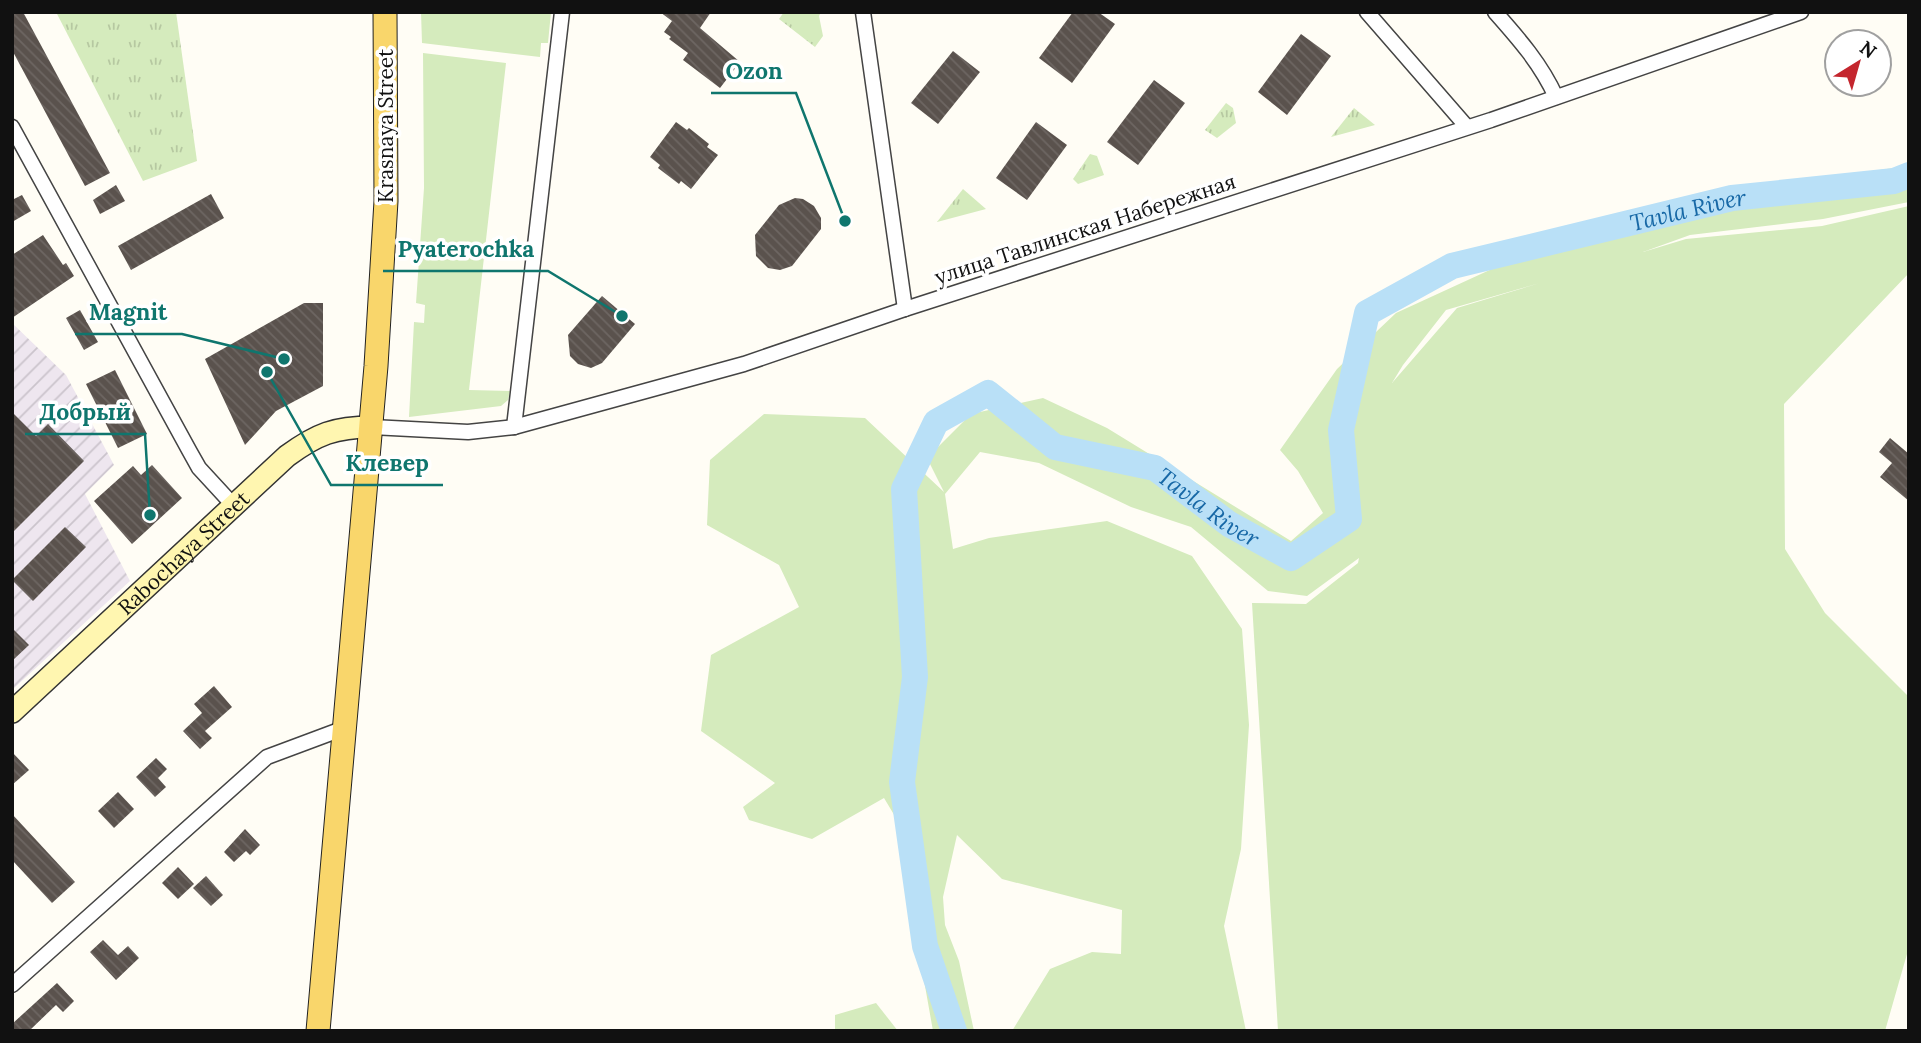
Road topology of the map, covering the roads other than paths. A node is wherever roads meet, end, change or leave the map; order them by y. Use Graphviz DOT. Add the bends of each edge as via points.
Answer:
graph roads {
  1 [pos="385,12"];
  2 [pos="562,12"];
  3 [pos="863,12"];
  4 [pos="1367,12"];
  5 [pos="1495,12"];
  6 [pos="1801,12"];
  7 [pos="1556,97"];
  8 [pos="12,127"];
  9 [pos="1467,127"];
  10 [pos="905,309"];
  11 [pos="372,427"];
  12 [pos="514,427"];
  13 [pos="234,506"];
  14 [pos="12,712"];
  15 [pos="342,729"];
  16 [pos="12,985"];
  17 [pos="318,1031"];
  1 -- 11 [label="main road, Krasnaya Street" via="386,201"];
  2 -- 12 [label="street"];
  3 -- 10 [label="street"];
  4 -- 9 [label="street"];
  5 -- 7 [label="street" via="1530,52"];
  6 -- 7 [label="street, улица Тавлинская Набережная"];
  7 -- 9 [label="street, улица Тавлинская Набережная"];
  8 -- 13 [label="street" via="190,453"];
  9 -- 10 [label="street, улица Тавлинская Набережная"];
  10 -- 12 [label="street, улица Тавлинская Набережная" via="744,363"];
  11 -- 12 [label="street, улица Тавлинская Набережная" via="468,432"];
  11 -- 13 [label="street, Rabochaya Street" via="325,432 307,442"];
  11 -- 15 [label="main road, Krasnaya Street"];
  13 -- 14 [label="street, Rabochaya Street"];
  15 -- 16 [label="street" via="267,757"];
  15 -- 17 [label="main road, Krasnaya Street"];
}
